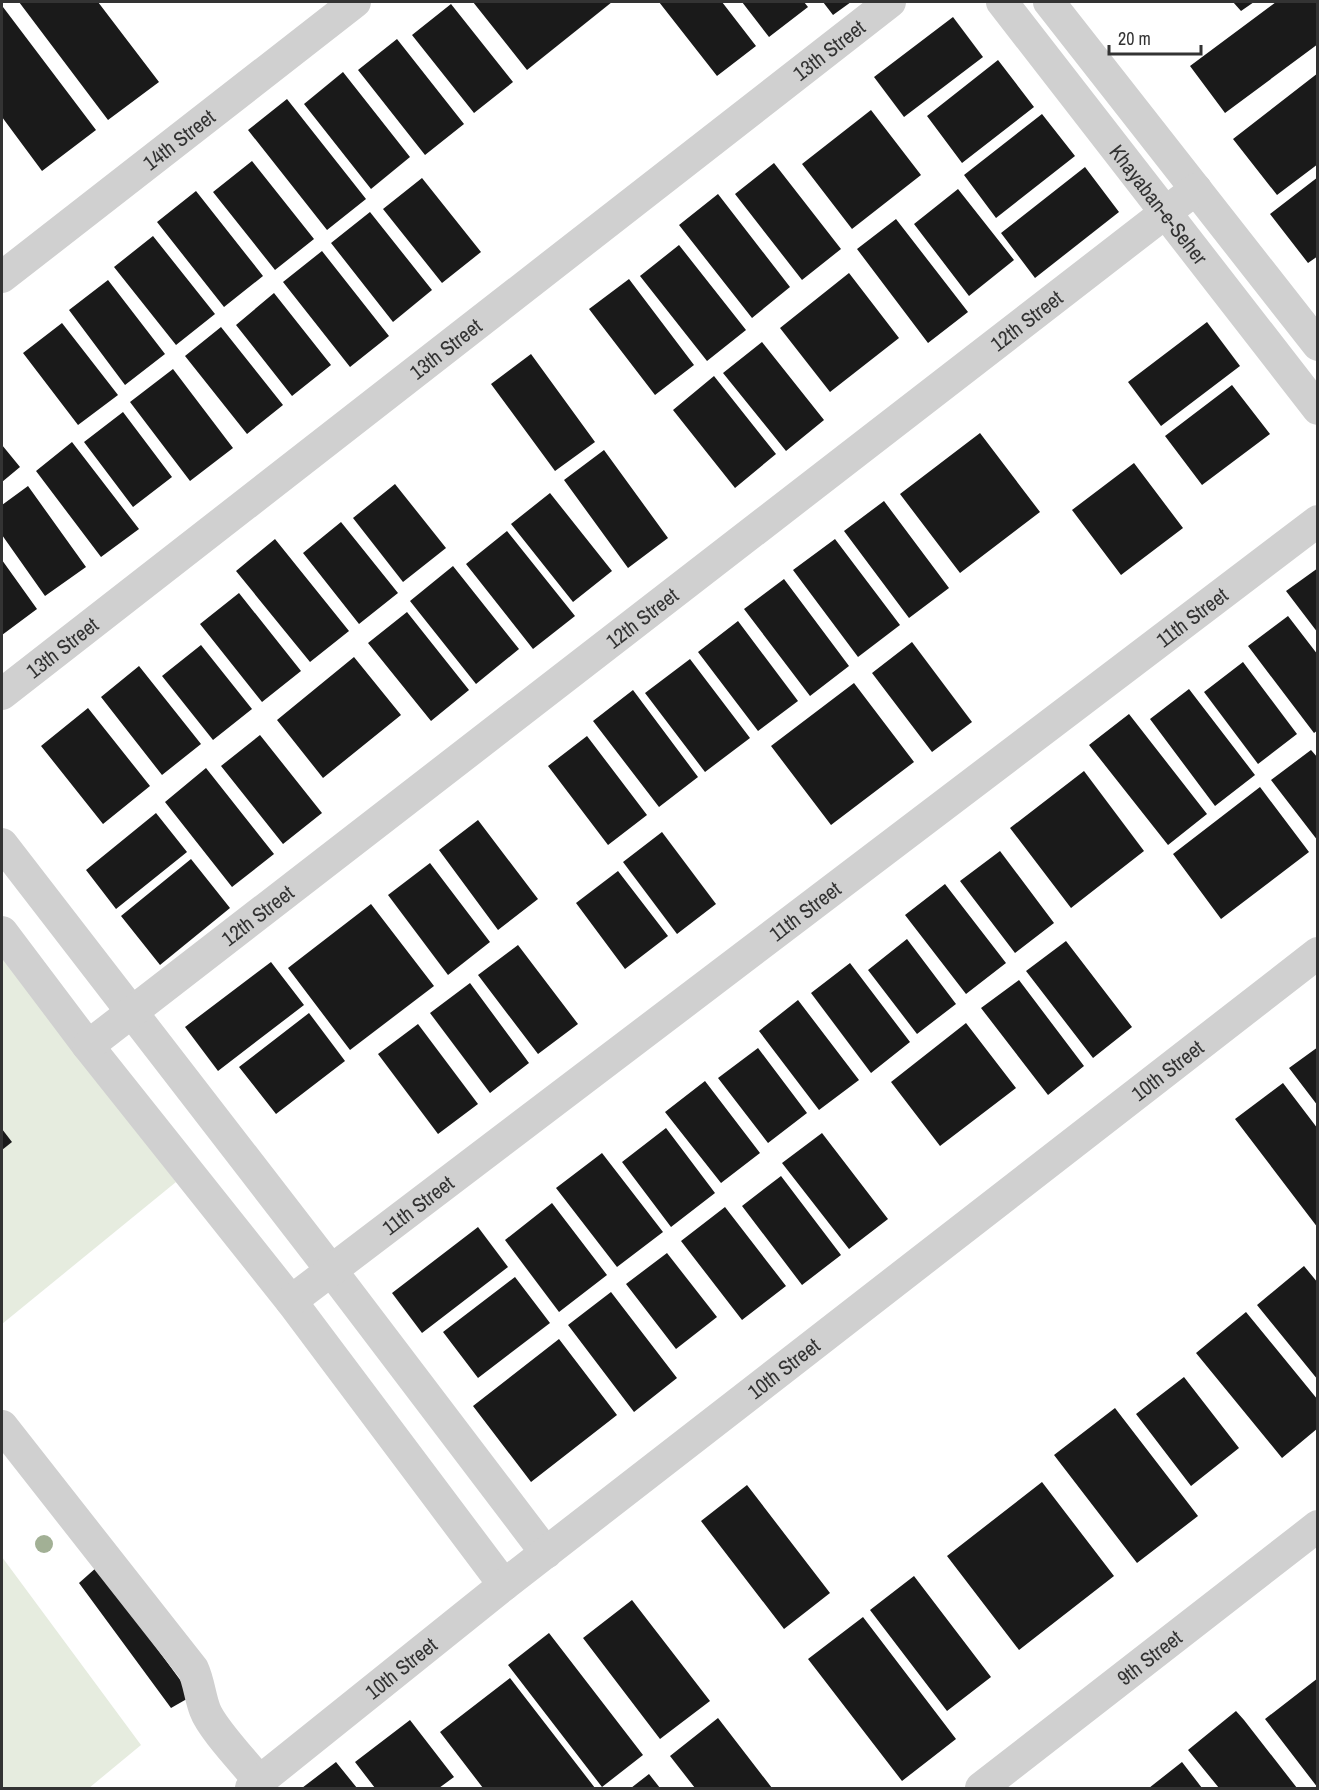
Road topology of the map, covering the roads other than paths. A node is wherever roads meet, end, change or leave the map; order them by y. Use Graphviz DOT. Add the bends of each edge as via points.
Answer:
graph roads {
  1 [pos="356,2"];
  2 [pos="890,2"];
  3 [pos="1002,2"];
  4 [pos="1049,2"];
  5 [pos="1196,189"];
  6 [pos="1166,213"];
  7 [pos="2,277"];
  8 [pos="1317,345"];
  9 [pos="1317,409"];
  10 [pos="1317,521"];
  11 [pos="2,694"];
  12 [pos="2,844"];
  13 [pos="2,932"];
  14 [pos="1317,953"];
  15 [pos="132,1012"];
  16 [pos="88,1046"];
  17 [pos="331,1270"];
  18 [pos="291,1300"];
  19 [pos="2,1426"];
  20 [pos="1317,1526"];
  21 [pos="546,1553"];
  22 [pos="504,1585"];
  23 [pos="256,1785"];
  24 [pos="981,1788"];
  1 -- 7 [label="street, 14th Street"];
  2 -- 11 [label="street, 13th Street"];
  3 -- 6 [label="street, Khayaban-e-Seher"];
  4 -- 5 [label="street, Khayaban-e-Seher"];
  5 -- 6 [label="street, 12th Street"];
  5 -- 8 [label="street, Khayaban-e-Seher"];
  6 -- 9 [label="street, Khayaban-e-Seher"];
  6 -- 15 [label="street, 12th Street"];
  10 -- 17 [label="street, 11th Street"];
  12 -- 15 [label="street"];
  13 -- 16 [label="street"];
  14 -- 21 [label="street, 10th Street"];
  15 -- 16 [label="street, 12th Street"];
  15 -- 17 [label="street"];
  16 -- 18 [label="street"];
  17 -- 18 [label="street, 11th Street"];
  17 -- 21 [label="street"];
  18 -- 22 [label="street"];
  19 -- 23 [label="street" via="194,1669 212,1722"];
  20 -- 24 [label="street, 9th Street"];
  21 -- 22 [label="street, 10th Street"];
  22 -- 23 [label="street, 10th Street"];
}
